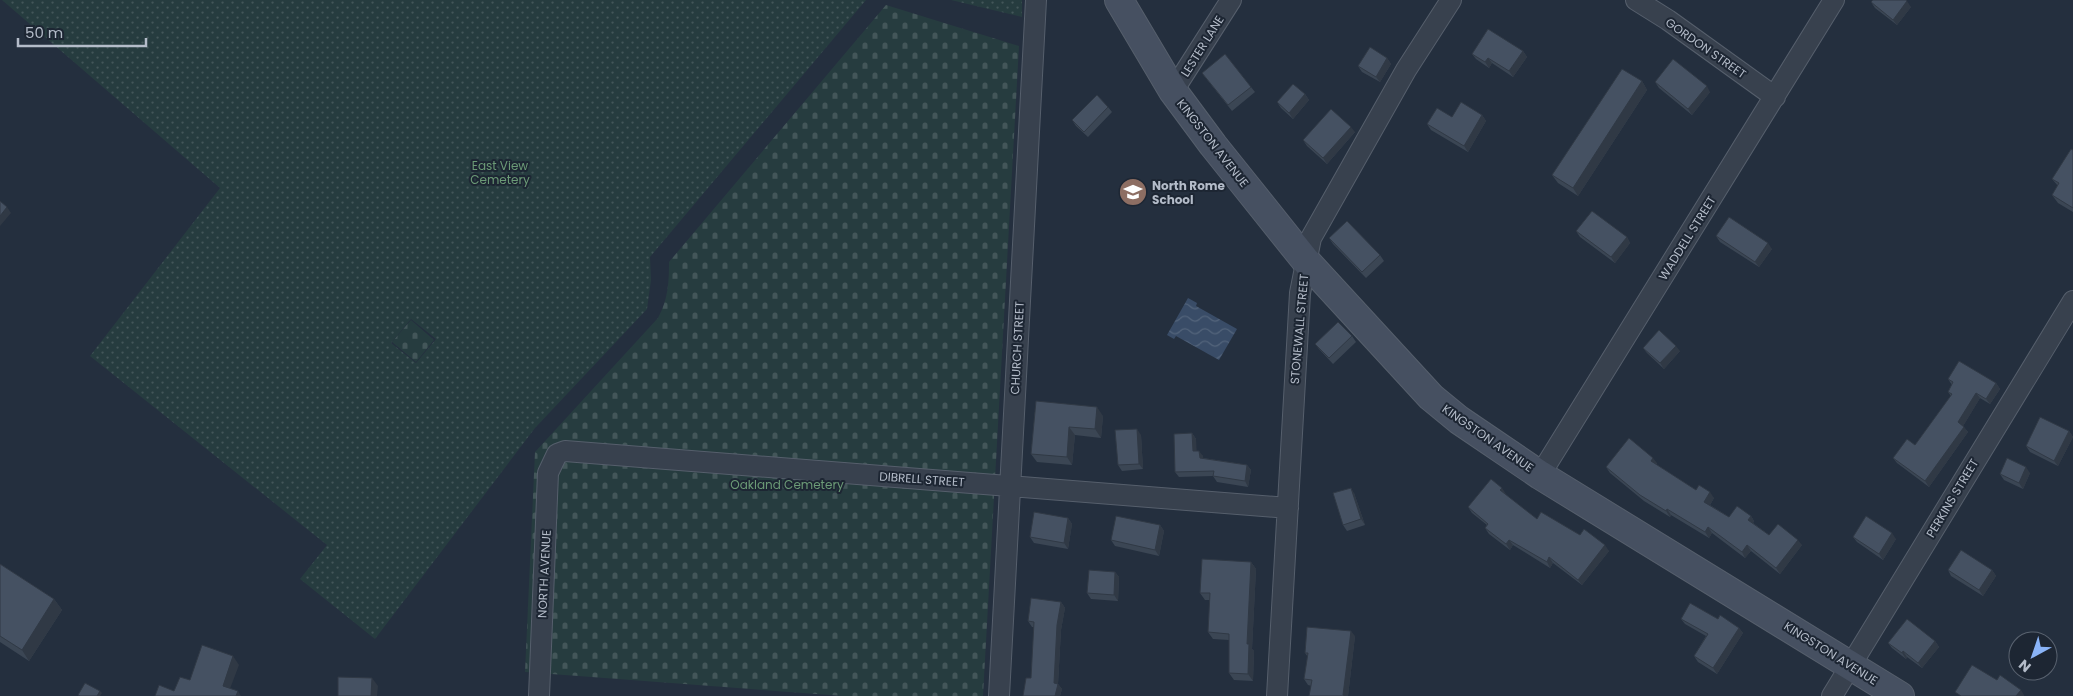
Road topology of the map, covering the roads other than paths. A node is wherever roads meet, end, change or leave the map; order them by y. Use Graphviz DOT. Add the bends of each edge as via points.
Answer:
graph roads {
  1 [pos="1036,0"];
  2 [pos="1119,0"];
  3 [pos="1231,0"];
  4 [pos="1451,0"];
  5 [pos="1636,0"];
  6 [pos="1834,0"];
  7 [pos="1173,91"];
  8 [pos="1775,97"];
  9 [pos="1305,260"];
  10 [pos="2073,301"];
  11 [pos="557,454"];
  12 [pos="1540,475"];
  13 [pos="1010,486"];
  14 [pos="1288,508"];
  15 [pos="1851,665"];
  16 [pos="539,696"];
  17 [pos="999,696"];
  18 [pos="1277,696"];
  19 [pos="1832,696"];
  20 [pos="1900,696"];
  1 -- 13 [label="street, CHURCH STREET"];
  2 -- 7 [label="street, KINGSTON AVENUE"];
  3 -- 7 [label="street, LESTER LANE"];
  4 -- 9 [label="street, STONEWALL STREET" via="1406,70 1311,238"];
  5 -- 8 [label="street, GORDON STREET"];
  6 -- 8 [label="street, WADDELL STREET"];
  7 -- 9 [label="street, KINGSTON AVENUE"];
  8 -- 12 [label="street, WADDELL STREET"];
  9 -- 12 [label="street, KINGSTON AVENUE" via="1431,397"];
  9 -- 14 [label="street, STONEWALL STREET" via="1300,293"];
  10 -- 15 [label="street, PERKINS STREET"];
  11 -- 13 [label="street, DIBRELL STREET" via="565,451"];
  11 -- 16 [label="street, NORTH AVENUE" via="548,473"];
  12 -- 15 [label="street, KINGSTON AVENUE"];
  13 -- 14 [label="street, DIBRELL STREET"];
  13 -- 17 [label="street, CHURCH STREET"];
  14 -- 18 [label="street, STONEWALL STREET"];
  15 -- 19 [label="street, PERKINS STREET"];
  15 -- 20 [label="street, KINGSTON AVENUE"];
}
